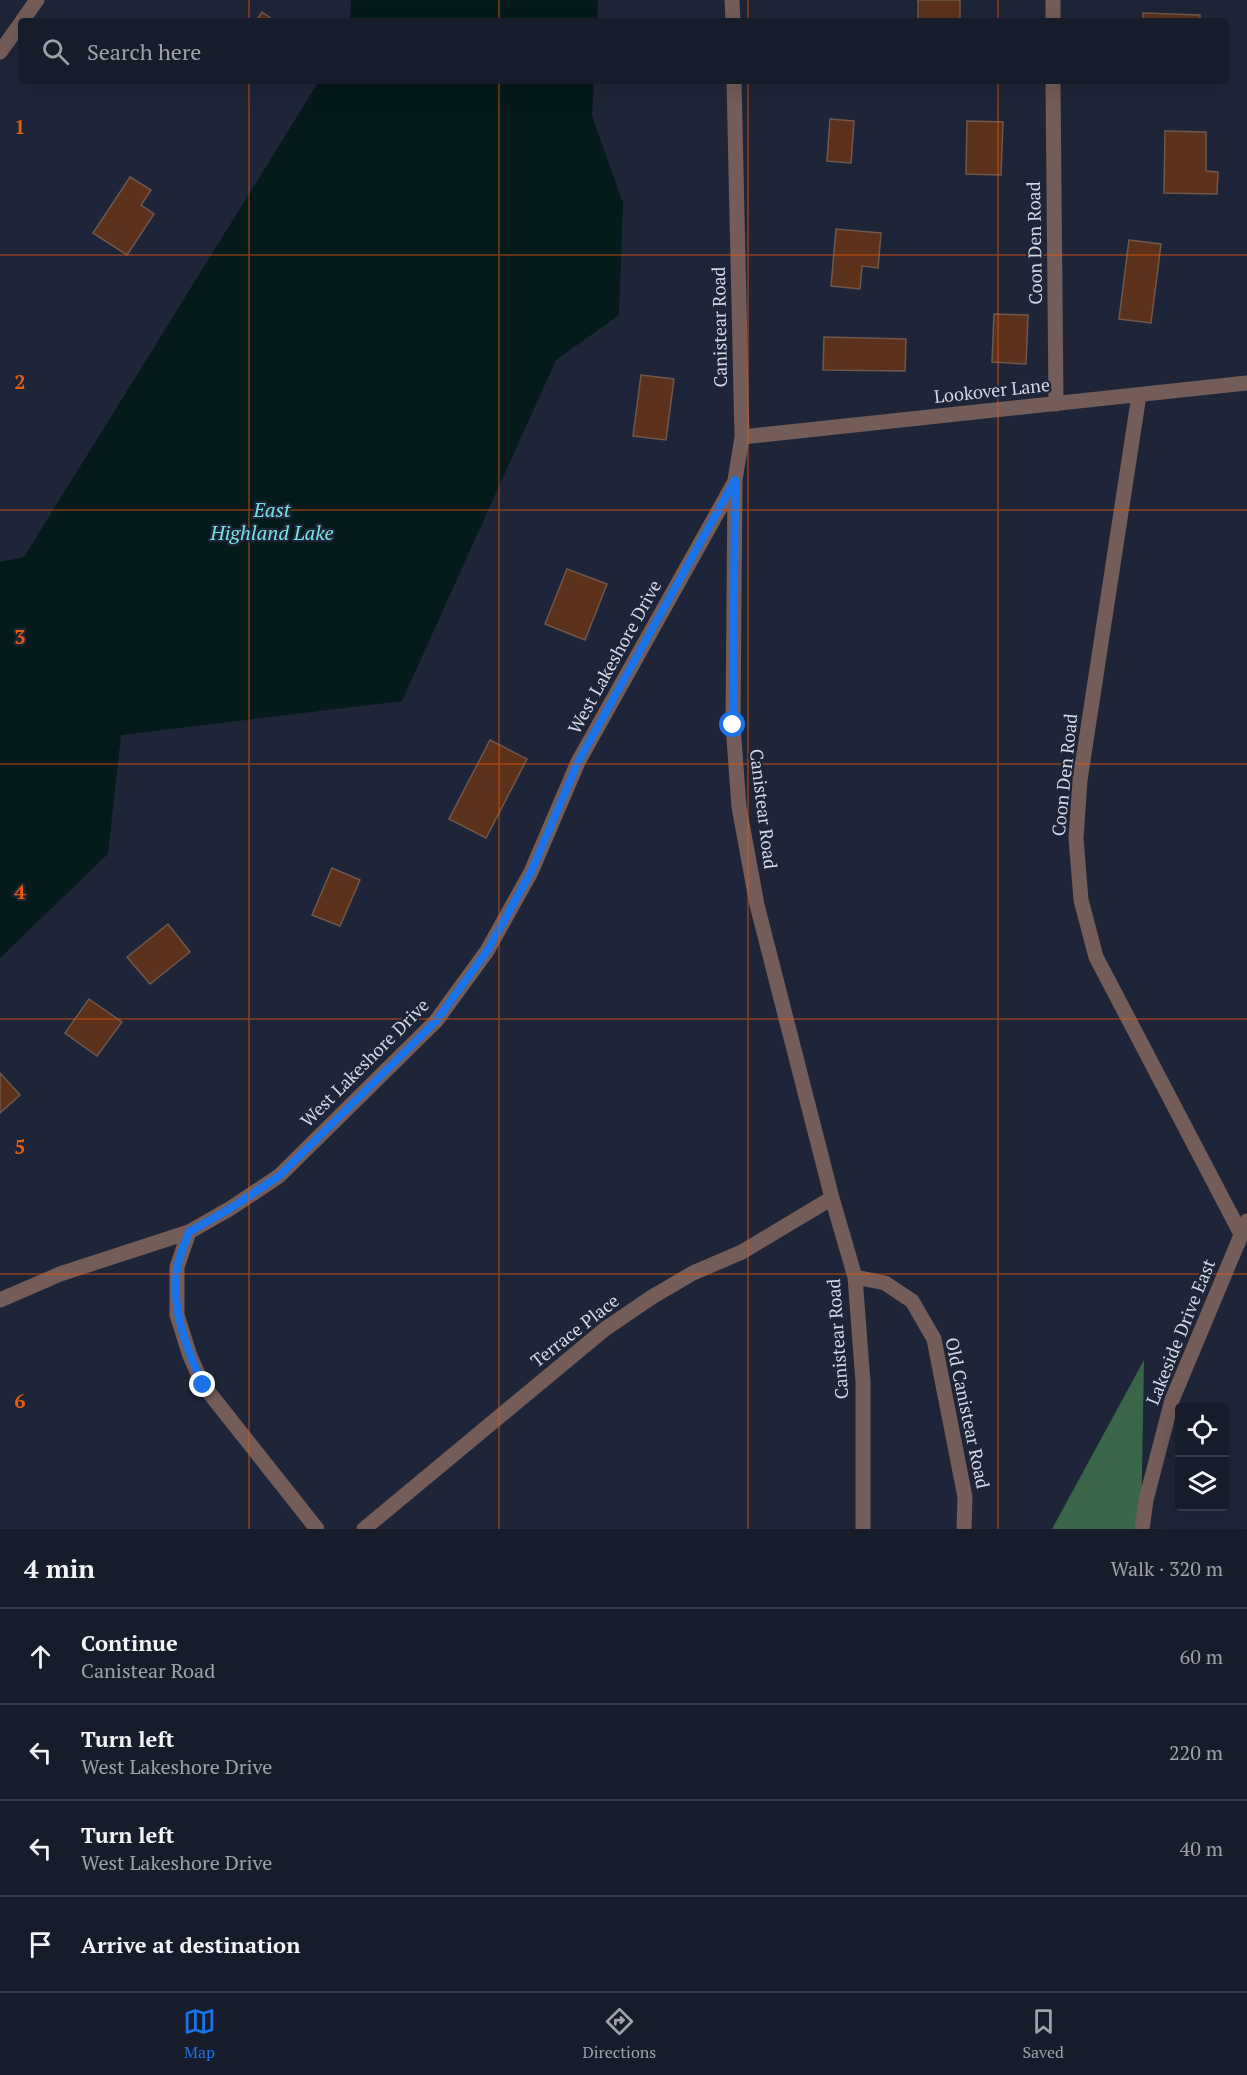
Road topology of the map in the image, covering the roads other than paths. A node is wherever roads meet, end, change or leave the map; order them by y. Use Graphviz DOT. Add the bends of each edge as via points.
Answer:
graph roads {
  1 [pos="37,0"];
  2 [pos="732,0"];
  3 [pos="1053,0"];
  4 [pos="25,18"];
  5 [pos="733,18"];
  6 [pos="1053,18"];
  7 [pos="18,27"];
  8 [pos="0,52"];
  9 [pos="734,84"];
  10 [pos="1053,84"];
  11 [pos="1247,383"];
  12 [pos="1140,395"];
  13 [pos="1056,404"];
  14 [pos="742,437"];
  15 [pos="735,480"];
  16 [pos="832,1198"];
  17 [pos="1244,1227"];
  18 [pos="189,1232"];
  19 [pos="855,1277"];
  20 [pos="0,1300"];
  21 [pos="317,1529"];
  22 [pos="364,1529"];
  23 [pos="862,1529"];
  24 [pos="964,1529"];
  25 [pos="1142,1529"];
  1 -- 4 [label="street"];
  2 -- 5 [label="street"];
  3 -- 6 [label="street"];
  7 -- 8 [label="street"];
  9 -- 14 [label="street, Canistear Road"];
  10 -- 13 [label="street, Coon Den Road"];
  11 -- 12 [label="street, Lookover Lane"];
  12 -- 13 [label="street, Lookover Lane"];
  12 -- 17 [label="street, Coon Den Road" via="1080,780 1076,838 1082,900 1096,957"];
  13 -- 14 [label="street, Lookover Lane"];
  14 -- 15 [label="street, Canistear Road"];
  15 -- 16 [label="street, Canistear Road" via="733,725 739,807 757,906"];
  15 -- 18 [label="street, West Lakeshore Drive" via="578,762 531,872 487,951 436,1021 279,1176"];
  16 -- 19 [label="street, Canistear Road"];
  16 -- 22 [label="street, Terrace Place" via="742,1252 651,1297 605,1329"];
  17 -- 25 [label="street, Lakeside Drive East" via="1172,1400"];
  18 -- 20 [label="street, West Lakeshore Drive" via="60,1274"];
  18 -- 21 [label="street" via="177,1267 177,1315 190,1356 203,1385"];
  19 -- 23 [label="street, Canistear Road" via="863,1382"];
  19 -- 24 [label="street, Old Canistear Road" via="885,1283 912,1301 934,1339 965,1497"];
}
